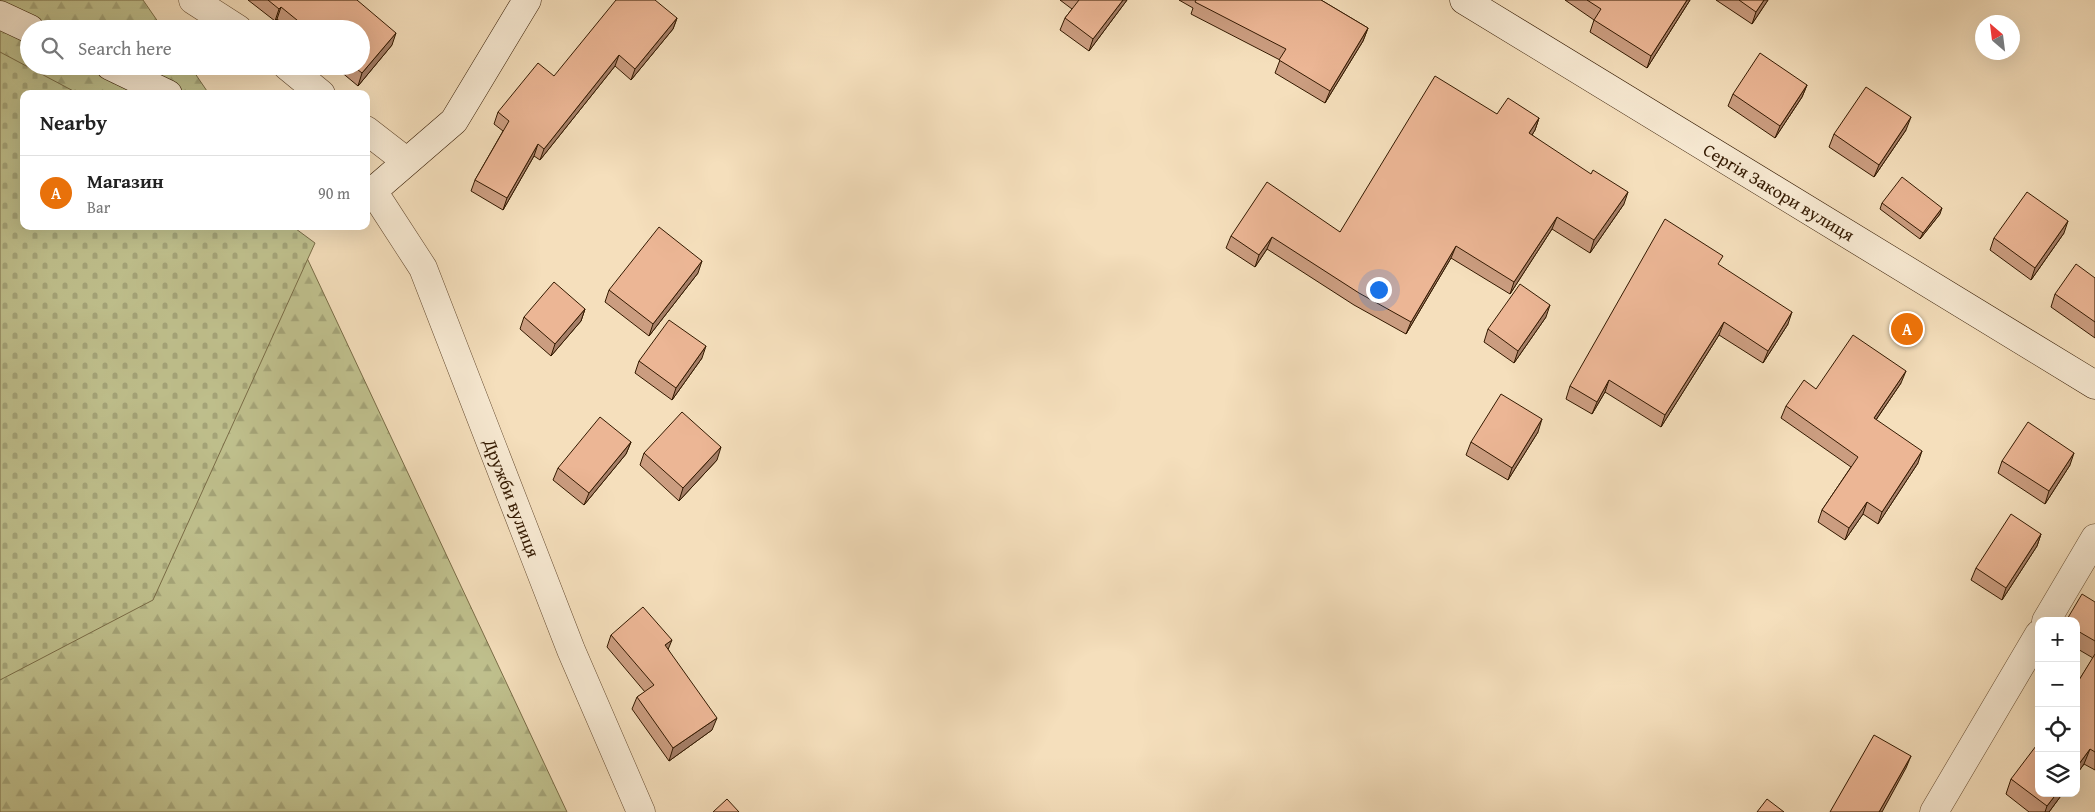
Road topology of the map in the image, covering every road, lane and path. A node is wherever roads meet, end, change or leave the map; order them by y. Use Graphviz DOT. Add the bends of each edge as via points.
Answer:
graph roads {
  1 [pos="194,0"];
  2 [pos="527,0"];
  3 [pos="1464,0"];
  4 [pos="0,14"];
  5 [pos="224,20"];
  6 [pos="20,24"];
  7 [pos="129,75"];
  8 [pos="298,75"];
  9 [pos="160,90"];
  10 [pos="316,90"];
  11 [pos="370,133"];
  12 [pos="406,161"];
  13 [pos="370,189"];
  14 [pos="2095,384"];
  15 [pos="2095,538"];
  16 [pos="2048,617"];
  17 [pos="2035,641"];
  18 [pos="640,812"];
  19 [pos="1934,812"];
  1 -- 5 [label="street"];
  2 -- 12 [label="street" via="454,121"];
  3 -- 14 [label="street, Сергія Закори вулиця"];
  4 -- 6 [label="street"];
  7 -- 9 [label="street"];
  8 -- 10 [label="street"];
  11 -- 12 [label="street"];
  12 -- 13 [label="street"];
  13 -- 18 [label="street, Дружби вулиця" via="422,268 571,650"];
  15 -- 16 [label="street"];
  17 -- 19 [label="street"];
}
